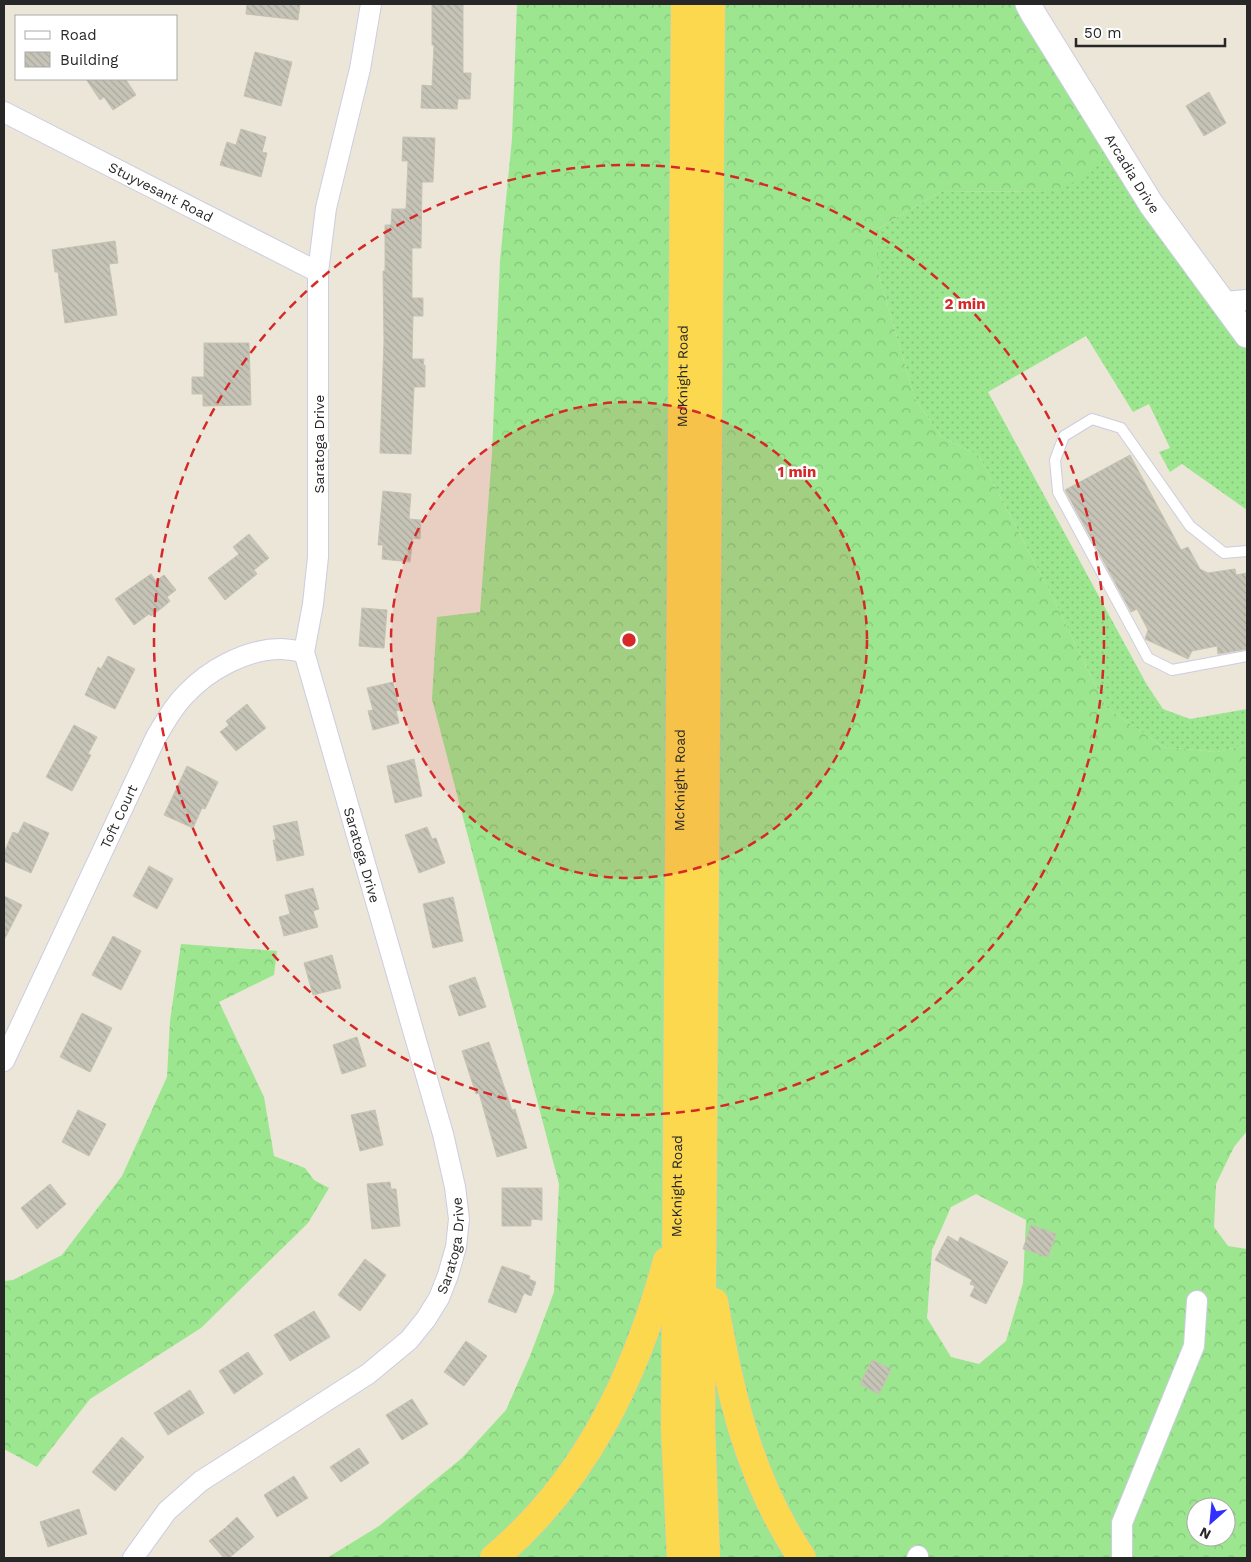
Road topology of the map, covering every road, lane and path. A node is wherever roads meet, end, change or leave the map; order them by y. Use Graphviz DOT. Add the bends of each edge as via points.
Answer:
graph roads {
  1 [pos="371,4"];
  2 [pos="685,4"];
  3 [pos="710,4"];
  4 [pos="1028,4"];
  5 [pos="4,112"];
  6 [pos="318,272"];
  7 [pos="1236,301"];
  8 [pos="1247,335"];
  9 [pos="1247,551"];
  10 [pos="304,652"];
  11 [pos="1247,656"];
  12 [pos="4,1061"];
  13 [pos="689,1225"];
  14 [pos="1197,1301"];
  15 [pos="133,1558"];
  16 [pos="494,1558"];
  17 [pos="681,1558"];
  18 [pos="706,1558"];
  19 [pos="802,1558"];
  20 [pos="1122,1558"];
  1 -- 6 [label="street, Saratoga Drive" via="360,69 326,208"];
  2 -- 13 [label="highway, McKnight Road"];
  3 -- 13 [label="highway, McKnight Road"];
  4 -- 7 [label="street, Arcadia Drive" via="1151,204"];
  5 -- 6 [label="street, Stuyvesant Road"];
  6 -- 10 [label="street, Saratoga Drive" via="318,557"];
  7 -- 8 [label="street, Arcadia Drive"];
  9 -- 11 [label="lane" via="1224,553 1190,526 1121,428 1092,419 1064,436 1055,460 1058,492 1148,658 1172,670"];
  10 -- 12 [label="street, Toft Court" via="280,649 258,652 222,666 184,695 170,713 156,736"];
  10 -- 15 [label="street, Saratoga Drive" via="443,1134 459,1218 456,1247 439,1298 409,1340 368,1374 201,1481 167,1511"];
  13 -- 16 [label="highway" via="602,1428 549,1503"];
  13 -- 17 [label="highway, McKnight Road" via="675,1428"];
  13 -- 18 [label="highway, McKnight Road"];
  13 -- 19 [label="highway" via="740,1425 762,1486"];
  14 -- 20 [label="street" via="1194,1346 1122,1523"];
}
